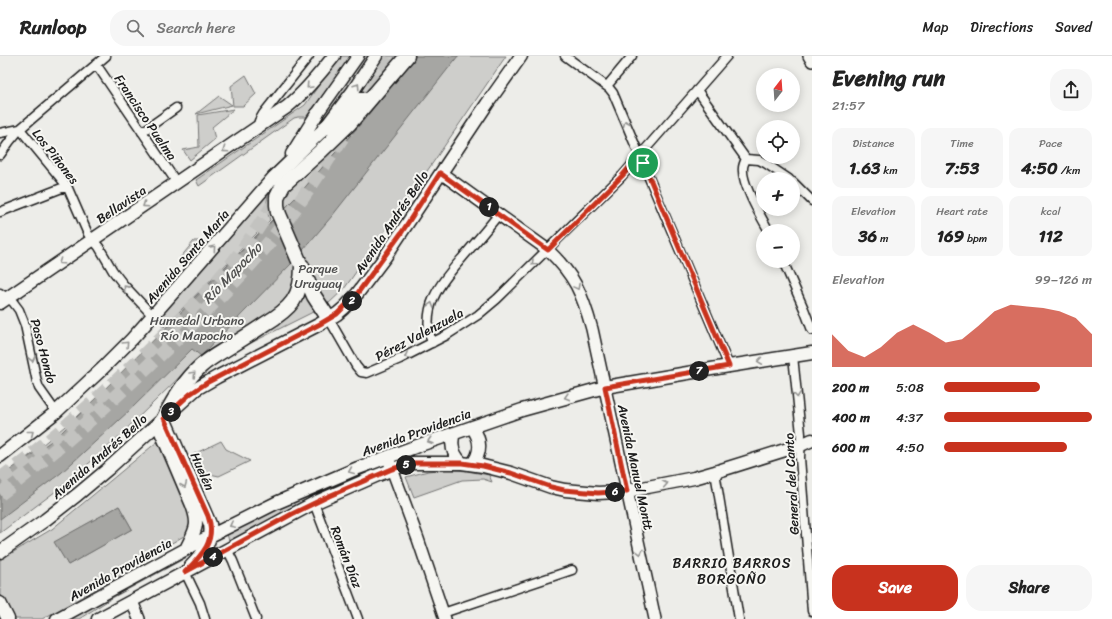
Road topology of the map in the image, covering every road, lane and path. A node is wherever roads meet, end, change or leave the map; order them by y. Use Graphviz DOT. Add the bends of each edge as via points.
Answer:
graph roads {
  1 [pos="106,56"];
  2 [pos="308,56"];
  3 [pos="334,56"];
  4 [pos="358,56"];
  5 [pos="376,56"];
  6 [pos="408,56"];
  7 [pos="521,56"];
  8 [pos="565,56"];
  9 [pos="632,56"];
  10 [pos="727,56"];
  11 [pos="808,56"];
  12 [pos="812,61"];
  13 [pos="96,64"];
  14 [pos="393,73"];
  15 [pos="607,86"];
  16 [pos="697,90"];
  17 [pos="176,108"];
  18 [pos="317,114"];
  19 [pos="257,128"];
  20 [pos="324,128"];
  21 [pos="20,129"];
  22 [pos="142,132"];
  23 [pos="0,133"];
  24 [pos="7,145"];
  25 [pos="0,155"];
  26 [pos="640,155"];
  27 [pos="746,159"];
  28 [pos="284,167"];
  29 [pos="779,172"];
  30 [pos="440,173"];
  31 [pos="177,183"];
  32 [pos="67,186"];
  33 [pos="800,189"];
  34 [pos="812,200"];
  35 [pos="0,212"];
  36 [pos="499,214"];
  37 [pos="765,224"];
  38 [pos="93,240"];
  39 [pos="548,250"];
  40 [pos="301,263"];
  41 [pos="786,268"];
  42 [pos="2,298"];
  43 [pos="153,316"];
  44 [pos="329,319"];
  45 [pos="812,330"];
  46 [pos="432,343"];
  47 [pos="812,353"];
  48 [pos="793,356"];
  49 [pos="729,366"];
  50 [pos="605,387"];
  51 [pos="56,412"];
  52 [pos="161,421"];
  53 [pos="472,427"];
  54 [pos="454,433"];
  55 [pos="812,440"];
  56 [pos="801,445"];
  57 [pos="0,456"];
  58 [pos="387,457"];
  59 [pos="467,464"];
  60 [pos="392,469"];
  61 [pos="715,472"];
  62 [pos="627,491"];
  63 [pos="314,503"];
  64 [pos="210,536"];
  65 [pos="186,549"];
  66 [pos="227,550"];
  67 [pos="0,552"];
  68 [pos="572,570"];
  69 [pos="185,572"];
  70 [pos="132,601"];
  71 [pos="0,603"];
  72 [pos="812,611"];
  73 [pos="444,616"];
  74 [pos="8,619"];
  75 [pos="57,619"];
  76 [pos="98,619"];
  77 [pos="139,619"];
  78 [pos="205,619"];
  79 [pos="256,619"];
  80 [pos="358,619"];
  81 [pos="655,619"];
  82 [pos="740,619"];
  1 -- 13 [label="street"];
  2 -- 19 [label="street, Bellavista" via="263,114"];
  3 -- 19 [label="main road, Bellavista, one-way" via="300,96"];
  4 -- 18 [label="street"];
  20 -- 5 [label="main road, Avenida Santa María, one-way" via="354,91"];
  6 -- 14 [label="highway"];
  7 -- 30 [label="main road, Avenida Andrés Bello"];
  8 -- 15 [label="street"];
  9 -- 15 [label="street"];
  10 -- 16 [label="street, Pérez Valenzuela"];
  11 -- 12 [label="street"];
  13 -- 21 [label="street"];
  13 -- 22 [label="street, Francisco Puelma"];
  14 -- 20 [label="highway"];
  14 -- 40 [label="highway, bridge" via="349,124 283,185 277,197 278,212"];
  26 -- 15 [label="street, one-way" via="613,93"];
  16 -- 26 [label="street, Pérez Valenzuela"];
  16 -- 27 [label="street"];
  17 -- 22 [label="street"];
  18 -- 20 [label="main road"];
  18 -- 28 [label="main road"];
  19 -- 31 [label="main road, Bellavista, one-way"];
  20 -- 28 [label="main road, Avenida Santa María"];
  21 -- 23 [label="street"];
  21 -- 24 [label="street"];
  21 -- 32 [label="street, Los Piñones"];
  22 -- 31 [label="street, Francisco Puelma"];
  23 -- 24 [label="street"];
  24 -- 25 [label="street"];
  26 -- 39 [label="street, Pérez Valenzuela"];
  26 -- 49 [label="street"];
  27 -- 29 [label="street" via="765,162"];
  27 -- 37 [label="street" via="743,168 747,186"];
  43 -- 28 [label="main road, Avenida Santa María, one-way"];
  30 -- 36 [label="street, Avenida Manuel Montt"];
  30 -- 44 [label="main road, Avenida Andrés Bello" via="364,286 344,308"];
  31 -- 38 [label="main road, Bellavista, one-way"];
  32 -- 35 [label="street"];
  32 -- 38 [label="street, Los Piñones" via="86,232"];
  33 -- 34 [label="street"];
  36 -- 39 [label="street, Avenida Manuel Montt"];
  46 -- 36 [label="street, one-way" via="428,322 434,296"];
  38 -- 42 [label="main road, Bellavista, one-way"];
  43 -- 38 [label="street, Los Piñones, one-way" via="117,277"];
  39 -- 46 [label="street, Pérez Valenzuela, one-way" via="486,309"];
  39 -- 50 [label="street, Avenida Manuel Montt, one-way" via="568,272 582,295"];
  40 -- 44 [label="highway" via="314,296"];
  52 -- 40 [label="highway, one-way" via="193,373 289,306 300,285"];
  41 -- 45 [label="street"];
  42 -- 51 [label="street, Paso Hondo, one-way" via="13,302 20,310 39,388"];
  51 -- 43 [label="main road, Avenida Santa María, one-way"];
  46 -- 44 [label="street, Pérez Valenzuela, one-way" via="365,373 356,366"];
  44 -- 52 [label="main road, Avenida Andrés Bello" via="208,382 190,394"];
  47 -- 48 [label="main road, Avenida Providencia"];
  48 -- 49 [label="main road, Avenida Providencia, one-way"];
  48 -- 56 [label="street, General del Canto, one-way"];
  49 -- 50 [label="main road, Avenida Providencia"];
  50 -- 53 [label="main road, Avenida Providencia, one-way"];
  50 -- 62 [label="street, Avenida Manuel Montt"];
  57 -- 51 [label="main road, Avenida Santa María, one-way"];
  52 -- 64 [label="main road, Huelén" via="208,516"];
  52 -- 65 [label="main road, Huelén, one-way" via="196,518 195,530"];
  52 -- 67 [label="main road, Avenida Andrés Bello" via="77,495"];
  53 -- 54 [label="main road, Avenida Providencia"];
  53 -- 59 [label="main road" via="479,444 478,454"];
  54 -- 58 [label="main road, Avenida Providencia, one-way"];
  54 -- 59 [label="main road" via="452,448 456,457"];
  55 -- 56 [label="main road, Avenida Providencia"];
  56 -- 61 [label="main road, Avenida Providencia"];
  56 -- 72 [label="street, General del Canto"];
  58 -- 60 [label="street"];
  58 -- 64 [label="main road, Avenida Providencia, one-way" via="276,503"];
  59 -- 60 [label="main road, Avenida Providencia" via="413,463"];
  59 -- 62 [label="main road, Avenida Providencia" via="511,473 564,490 598,493"];
  60 -- 63 [label="main road, Avenida Providencia"];
  60 -- 73 [label="street"];
  62 -- 61 [label="main road, Avenida Providencia, one-way"];
  61 -- 82 [label="street"];
  62 -- 81 [label="street, Avenida Manuel Montt, one-way"];
  63 -- 66 [label="main road, Avenida Providencia"];
  63 -- 80 [label="street, Román Díaz"];
  64 -- 65 [label="main road, Avenida Providencia"];
  64 -- 69 [label="main road" via="202,554"];
  65 -- 75 [label="main road, Avenida Providencia"];
  66 -- 69 [label="main road, Avenida Providencia"];
  66 -- 79 [label="street"];
  68 -- 73 [label="street"];
  69 -- 70 [label="main road, Avenida Providencia"];
  69 -- 78 [label="street"];
  70 -- 76 [label="main road, Avenida Providencia"];
  70 -- 77 [label="street"];
  71 -- 74 [label="main road"];
}
